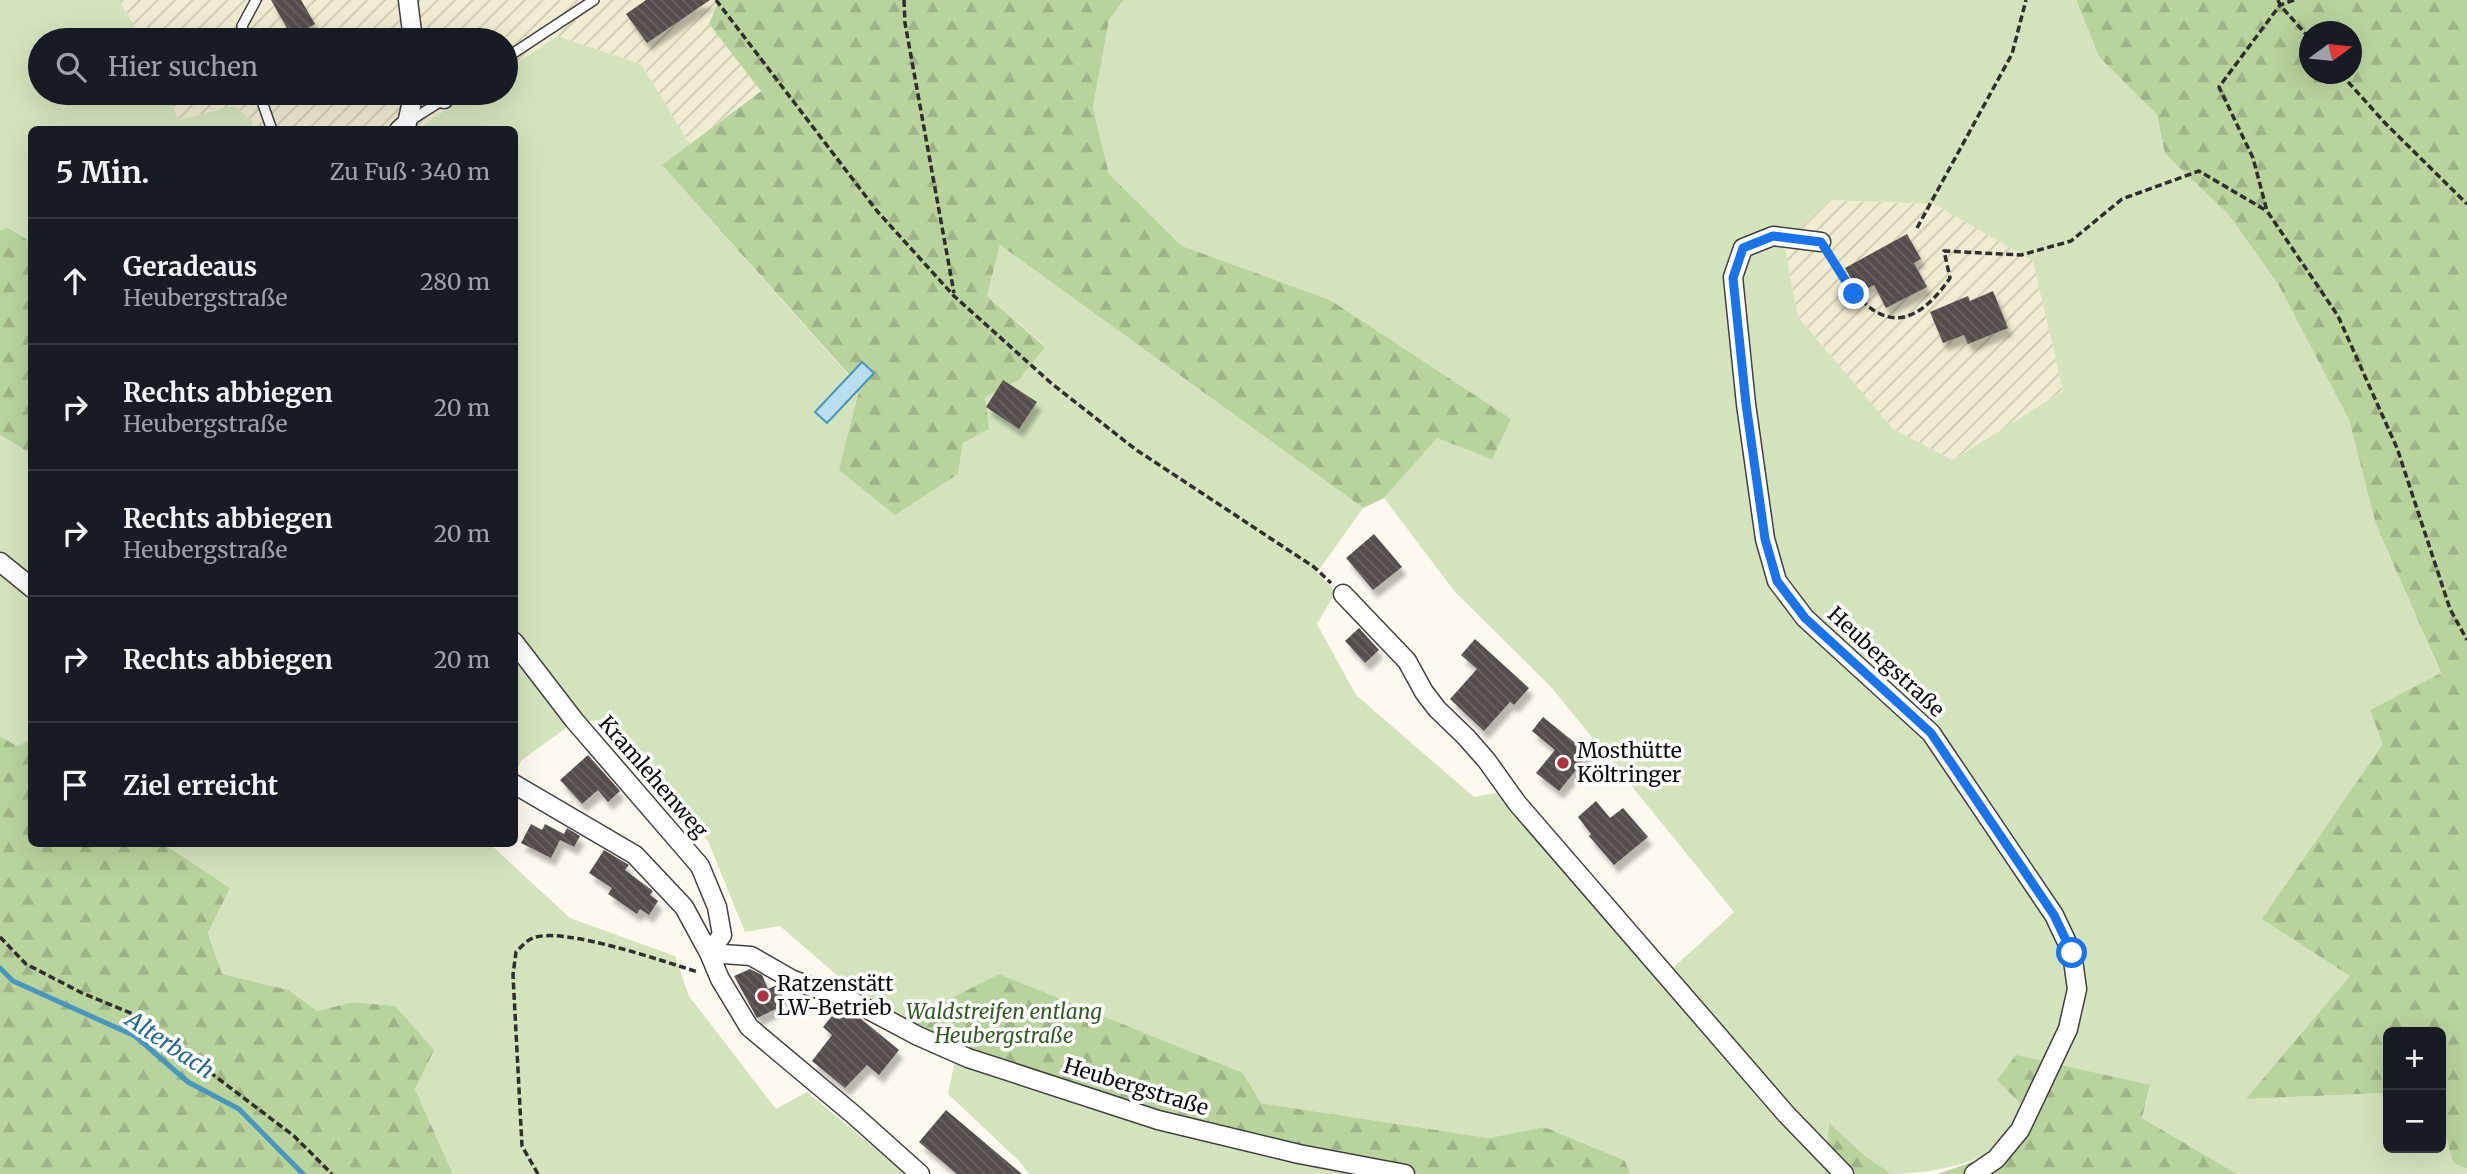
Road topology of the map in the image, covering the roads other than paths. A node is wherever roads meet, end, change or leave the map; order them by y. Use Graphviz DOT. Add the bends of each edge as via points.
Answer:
graph roads {
  1 [pos="256,0"];
  2 [pos="408,0"];
  3 [pos="594,0"];
  4 [pos="243,28"];
  5 [pos="412,28"];
  6 [pos="518,50"];
  7 [pos="263,105"];
  8 [pos="410,105"];
  9 [pos="431,105"];
  10 [pos="271,126"];
  11 [pos="403,126"];
  12 [pos="1821,242"];
  13 [pos="0,562"];
  14 [pos="28,585"];
  15 [pos="1343,594"];
  16 [pos="518,647"];
  17 [pos="518,786"];
  18 [pos="709,953"];
  19 [pos="920,1174"];
  20 [pos="1405,1174"];
  21 [pos="1844,1174"];
  22 [pos="1974,1174"];
  1 -- 4 [label="lane"];
  2 -- 5 [label="street"];
  3 -- 6 [label="lane"];
  7 -- 10 [label="lane"];
  8 -- 11 [label="street"];
  9 -- 11 [label="lane"];
  12 -- 22 [label="street, Heubergstraße" via="1773,236 1743,248 1733,278 1765,539 1777,581 1805,618 1931,733 2054,915 2072,953 2077,989 2068,1029 2020,1130 1996,1160"];
  13 -- 14 [label="street"];
  15 -- 21 [label="street" via="1407,661 1437,709 1487,761 1552,845 1786,1114"];
  16 -- 18 [label="street, Kramlehenweg" via="574,720 700,866 717,907 722,935"];
  17 -- 18 [label="street" via="635,855 684,907"];
  18 -- 19 [label="street" via="749,1027"];
  18 -- 20 [label="street, Heubergstraße" via="751,956 793,980 852,1001 968,1058 1158,1120"];
}
